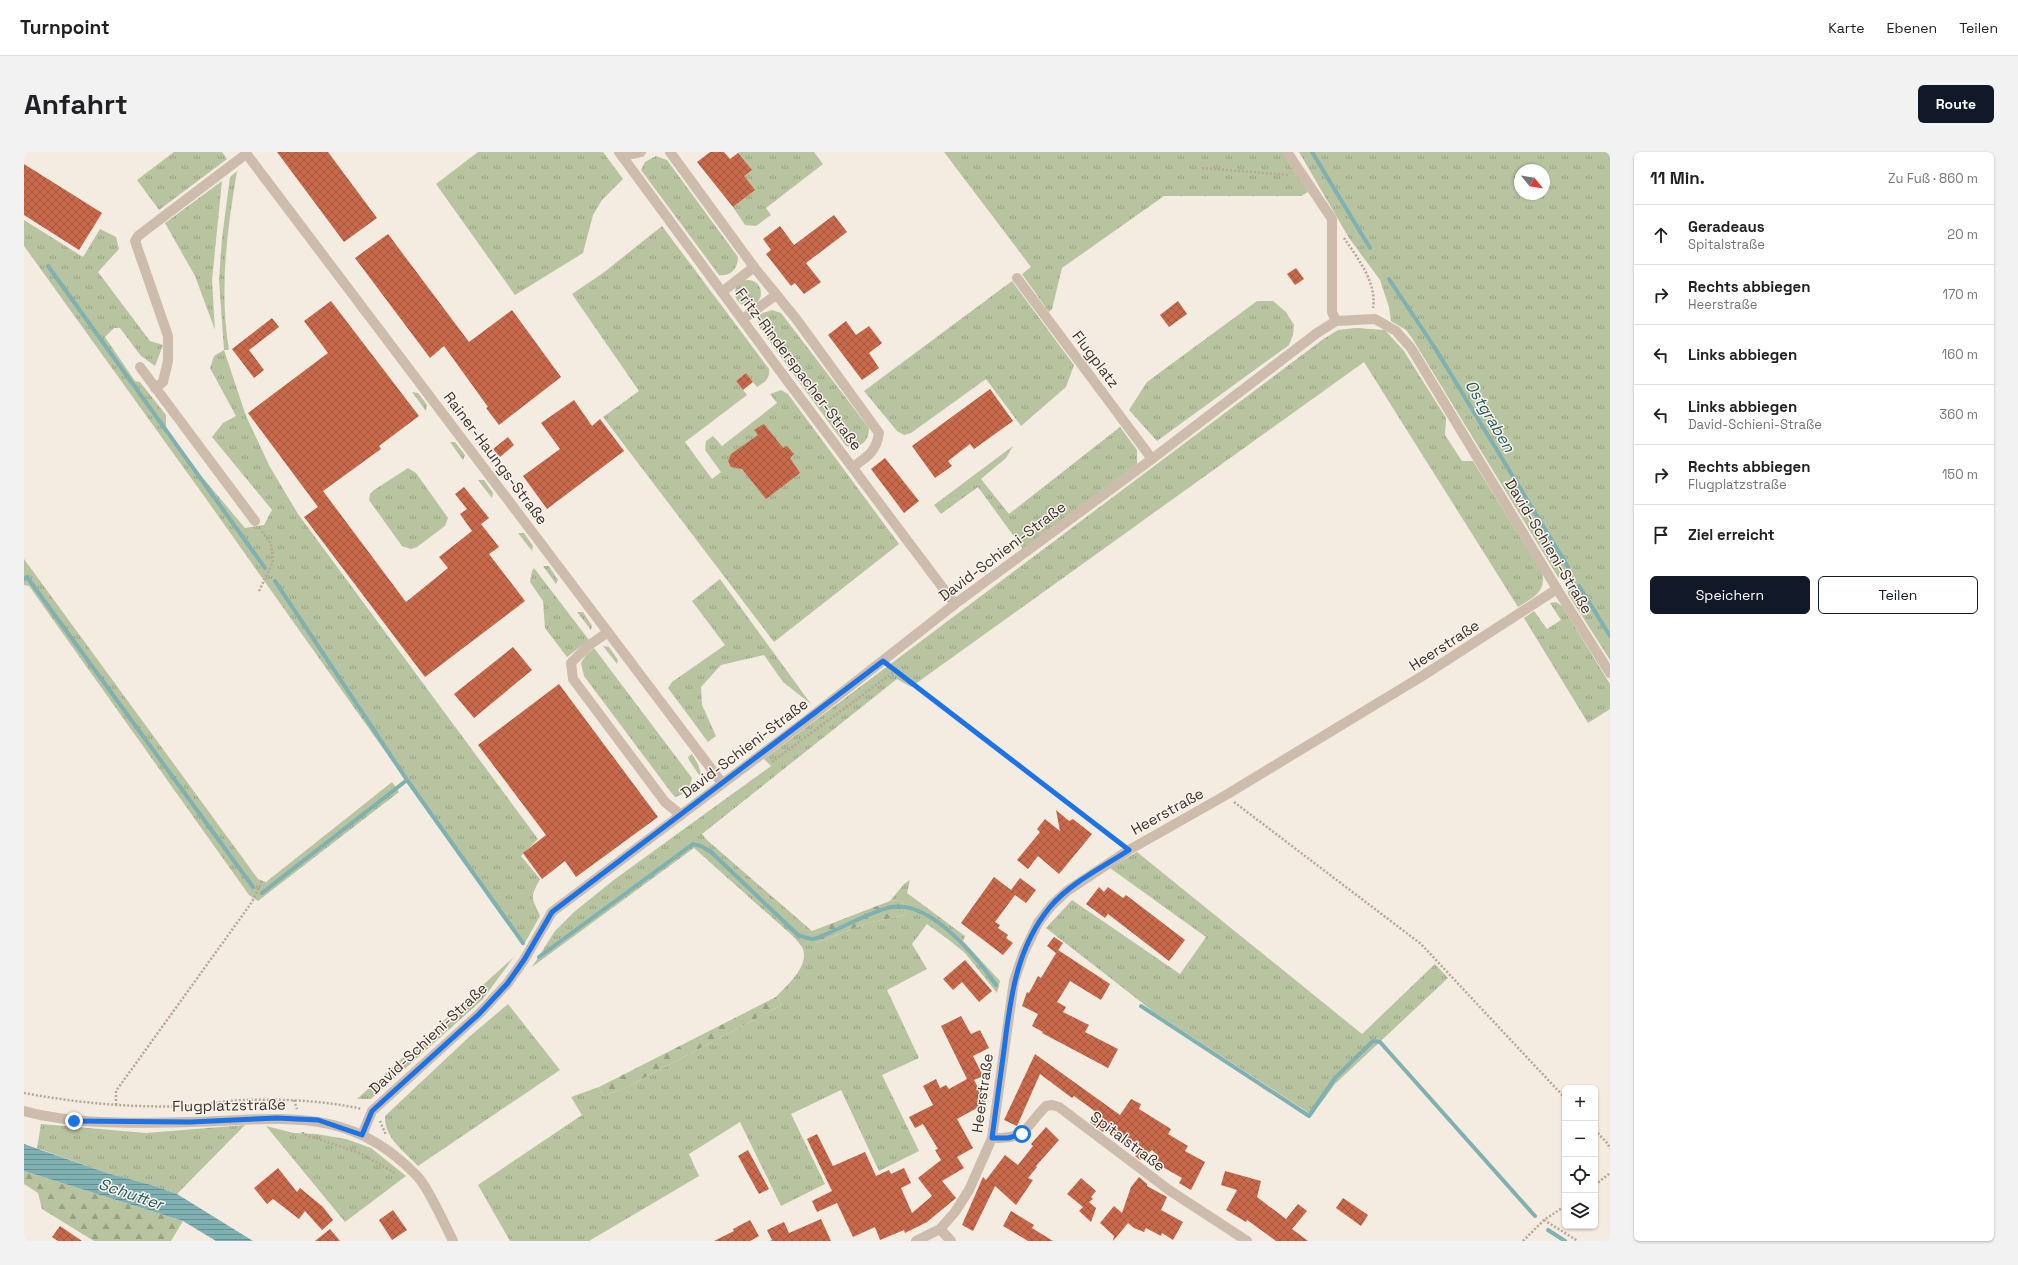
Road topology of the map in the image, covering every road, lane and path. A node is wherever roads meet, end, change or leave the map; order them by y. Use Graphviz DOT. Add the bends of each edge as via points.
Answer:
graph roads {
  1 [pos="641,152"];
  2 [pos="670,152"];
  3 [pos="1287,152"];
  4 [pos="246,153"];
  5 [pos="620,154"];
  6 [pos="1202,168"];
  7 [pos="1302,176"];
  8 [pos="1332,219"];
  9 [pos="754,267"];
  10 [pos="1017,278"];
  11 [pos="722,292"];
  12 [pos="776,295"];
  13 [pos="1374,318"];
  14 [pos="744,319"];
  15 [pos="1336,322"];
  16 [pos="140,367"];
  17 [pos="156,388"];
  18 [pos="1152,458"];
  19 [pos="853,467"];
  20 [pos="254,521"];
  21 [pos="1557,589"];
  22 [pos="259,592"];
  23 [pos="956,604"];
  24 [pos="608,632"];
  25 [pos="883,661"];
  26 [pos="895,671"];
  27 [pos="1610,673"];
  28 [pos="768,764"];
  29 [pos="722,783"];
  30 [pos="1226,795"];
  31 [pos="681,815"];
  32 [pos="1129,850"];
  33 [pos="262,881"];
  34 [pos="24,1093"];
  35 [pos="1562,1095"];
  36 [pos="116,1105"];
  37 [pos="24,1111"];
  38 [pos="372,1111"];
  39 [pos="382,1116"];
  40 [pos="299,1119"];
  41 [pos="1598,1133"];
  42 [pos="362,1135"];
  43 [pos="992,1138"];
  44 [pos="1610,1149"];
  45 [pos="390,1151"];
  46 [pos="1610,1172"];
  47 [pos="398,1175"];
  48 [pos="1598,1182"];
  49 [pos="1562,1208"];
  50 [pos="1544,1220"];
  51 [pos="940,1229"];
  52 [pos="453,1241"];
  53 [pos="916,1241"];
  54 [pos="951,1241"];
  55 [pos="1247,1241"];
  56 [pos="1523,1241"];
  57 [pos="1578,1241"];
  1 -- 5 [label="street"];
  2 -- 9 [label="street"];
  3 -- 7 [label="street"];
  4 -- 17 [label="street" via="138,236 136,242 168,336 168,361 163,382"];
  4 -- 24 [label="street, Rainer-Haungs-Straße"];
  5 -- 11 [label="street, Fritz-Rinderspacher-Straße"];
  6 -- 7 [label="path"];
  7 -- 8 [label="street"];
  8 -- 13 [label="path" via="1365,270 1375,297 1372,312"];
  8 -- 15 [label="street" via="1332,312"];
  9 -- 11 [label="street"];
  9 -- 12 [label="street"];
  10 -- 18 [label="street, Flugplatz"];
  11 -- 14 [label="street, Fritz-Rinderspacher-Straße"];
  12 -- 14 [label="street"];
  12 -- 19 [label="street" via="879,433 877,445"];
  13 -- 15 [label="street, David-Schieni-Straße"];
  13 -- 21 [label="street, David-Schieni-Straße" via="1396,330 1411,348"];
  14 -- 19 [label="street, Fritz-Rinderspacher-Straße"];
  15 -- 18 [label="street, David-Schieni-Straße" via="1316,333"];
  16 -- 17 [label="street"];
  17 -- 20 [label="street"];
  18 -- 23 [label="street, David-Schieni-Straße"];
  19 -- 23 [label="street, Fritz-Rinderspacher-Straße"];
  20 -- 22 [label="path" via="271,544 273,562"];
  21 -- 27 [label="street, David-Schieni-Straße"];
  21 -- 30 [label="street, Heerstraße" via="1424,676"];
  23 -- 25 [label="street, David-Schieni-Straße"];
  24 -- 29 [label="street, Rainer-Haungs-Straße"];
  24 -- 31 [label="street" via="588,646 572,663 573,678 665,802"];
  25 -- 26 [label="path"];
  25 -- 29 [label="street, David-Schieni-Straße"];
  26 -- 28 [label="path"];
  26 -- 32 [label="path"];
  29 -- 31 [label="street, David-Schieni-Straße"];
  30 -- 32 [label="street, Heerstraße"];
  30 -- 35 [label="path" via="1421,944"];
  31 -- 38 [label="street, David-Schieni-Straße" via="552,912 524,960 502,989 479,1014"];
  32 -- 43 [label="street, Heerstraße" via="1067,891 1051,906 1038,923 1024,952 1014,981"];
  33 -- 36 [label="path" via="252,902 116,1091"];
  34 -- 36 [label="path"];
  36 -- 38 [label="path" via="188,1106 240,1100 294,1100 338,1104"];
  37 -- 40 [label="street, Flugplatzstraße" via="74,1121 190,1122"];
  38 -- 42 [label="street, David-Schieni-Straße"];
  39 -- 45 [label="path" via="380,1122 392,1144"];
  40 -- 42 [label="street, Flugplatzstraße" via="318,1120"];
  40 -- 47 [label="path" via="304,1134 360,1153"];
  41 -- 44 [label="path"];
  42 -- 45 [label="street, Flugplatzstraße"];
  43 -- 51 [label="street, Heerstraße" via="969,1190"];
  43 -- 55 [label="street, Spitalstraße" via="1008,1138 1022,1134 1046,1106 1059,1107 1169,1190"];
  45 -- 52 [label="street, Flugplatzstraße" via="420,1179"];
  46 -- 48 [label="path"];
  49 -- 50 [label="path"];
  50 -- 56 [label="path"];
  50 -- 57 [label="path"];
  51 -- 53 [label="street"];
  51 -- 54 [label="street"];
}
